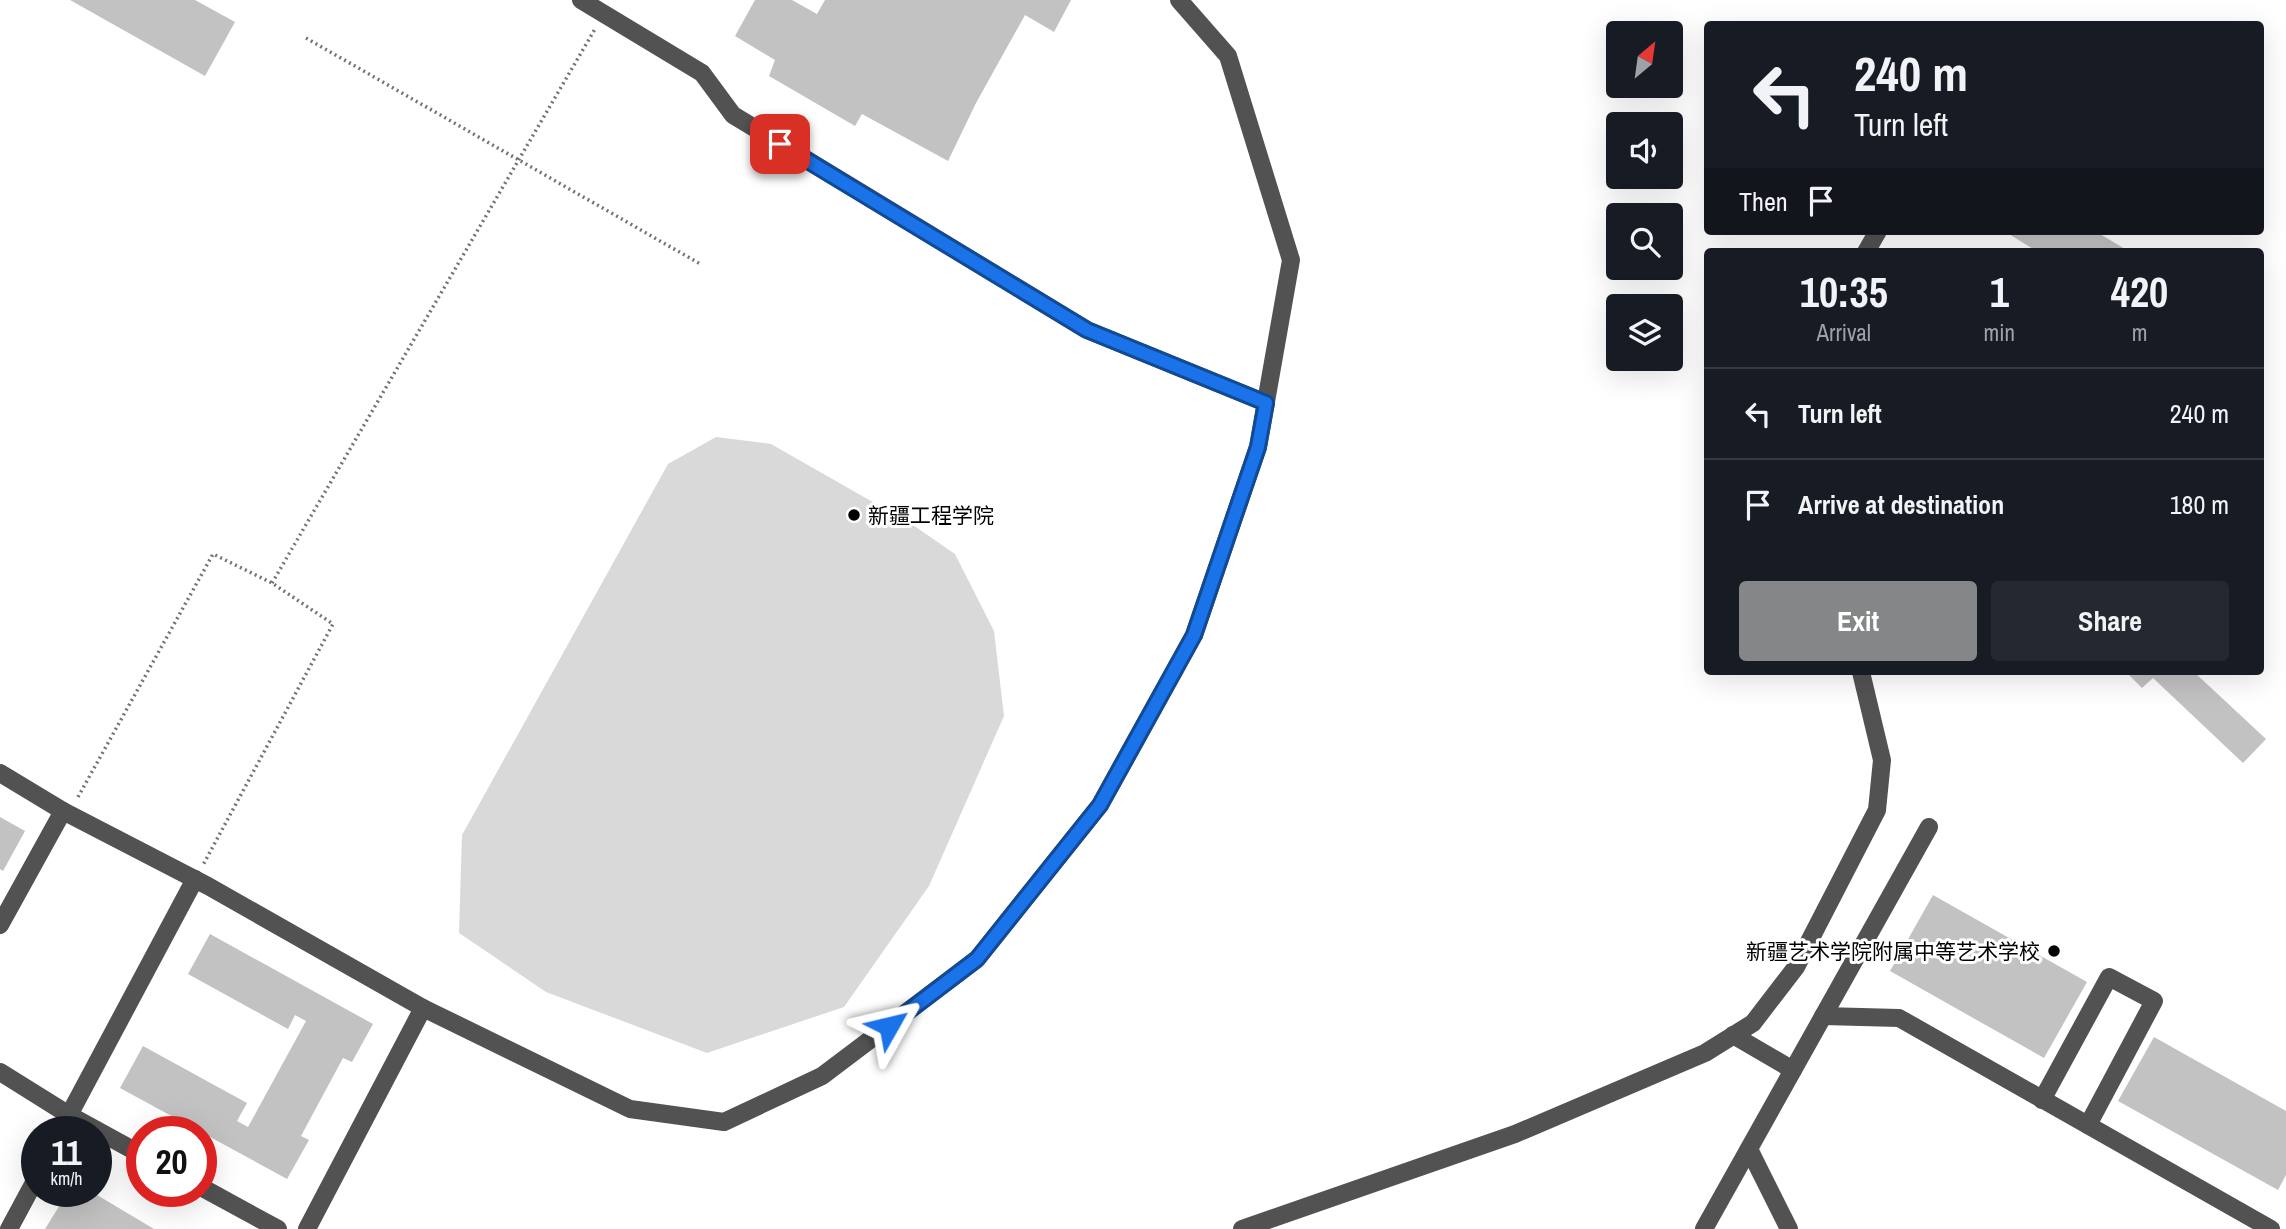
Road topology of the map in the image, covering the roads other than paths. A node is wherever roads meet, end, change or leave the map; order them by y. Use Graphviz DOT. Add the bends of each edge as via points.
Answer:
graph roads {
  1 [pos="581,0"];
  2 [pos="1179,0"];
  3 [pos="1266,403"];
  4 [pos="1862,675"];
  5 [pos="0,773"];
  6 [pos="65,813"];
  7 [pos="1929,827"];
  8 [pos="195,879"];
  9 [pos="0,925"];
  10 [pos="423,1008"];
  11 [pos="1823,1016"];
  12 [pos="1733,1035"];
  13 [pos="1793,1070"];
  14 [pos="0,1072"];
  15 [pos="2042,1100"];
  16 [pos="69,1115"];
  17 [pos="2088,1125"];
  18 [pos="126,1145"];
  19 [pos="1749,1149"];
  20 [pos="217,1196"];
  21 [pos="21,1207"];
  22 [pos="9,1229"];
  23 [pos="278,1229"];
  24 [pos="307,1229"];
  25 [pos="1242,1229"];
  26 [pos="1704,1229"];
  27 [pos="1789,1229"];
  28 [pos="2271,1229"];
  1 -- 3 [label="street" via="702,73 733,115 1087,330"];
  2 -- 3 [label="street" via="1228,56 1291,260"];
  3 -- 10 [label="street" via="1258,447 1194,635 1100,805 977,959 822,1076 724,1122 630,1109"];
  4 -- 12 [label="street" via="1882,760 1877,810 1796,967 1754,1023"];
  5 -- 6 [label="street"];
  6 -- 9 [label="street"];
  6 -- 10 [label="street" via="208,886"];
  7 -- 11 [label="street"];
  8 -- 16 [label="street"];
  10 -- 24 [label="street"];
  11 -- 13 [label="street"];
  11 -- 15 [label="street" via="1899,1018"];
  12 -- 13 [label="street"];
  12 -- 25 [label="street" via="1705,1053 1515,1134"];
  13 -- 19 [label="street"];
  14 -- 16 [label="street"];
  15 -- 17 [label="street"];
  15 -- 17 [label="street" via="2109,977 2154,1002"];
  16 -- 18 [label="street"];
  17 -- 28 [label="street"];
  19 -- 26 [label="street"];
  19 -- 27 [label="street"];
  20 -- 23 [label="street"];
  21 -- 22 [label="street"];
}
